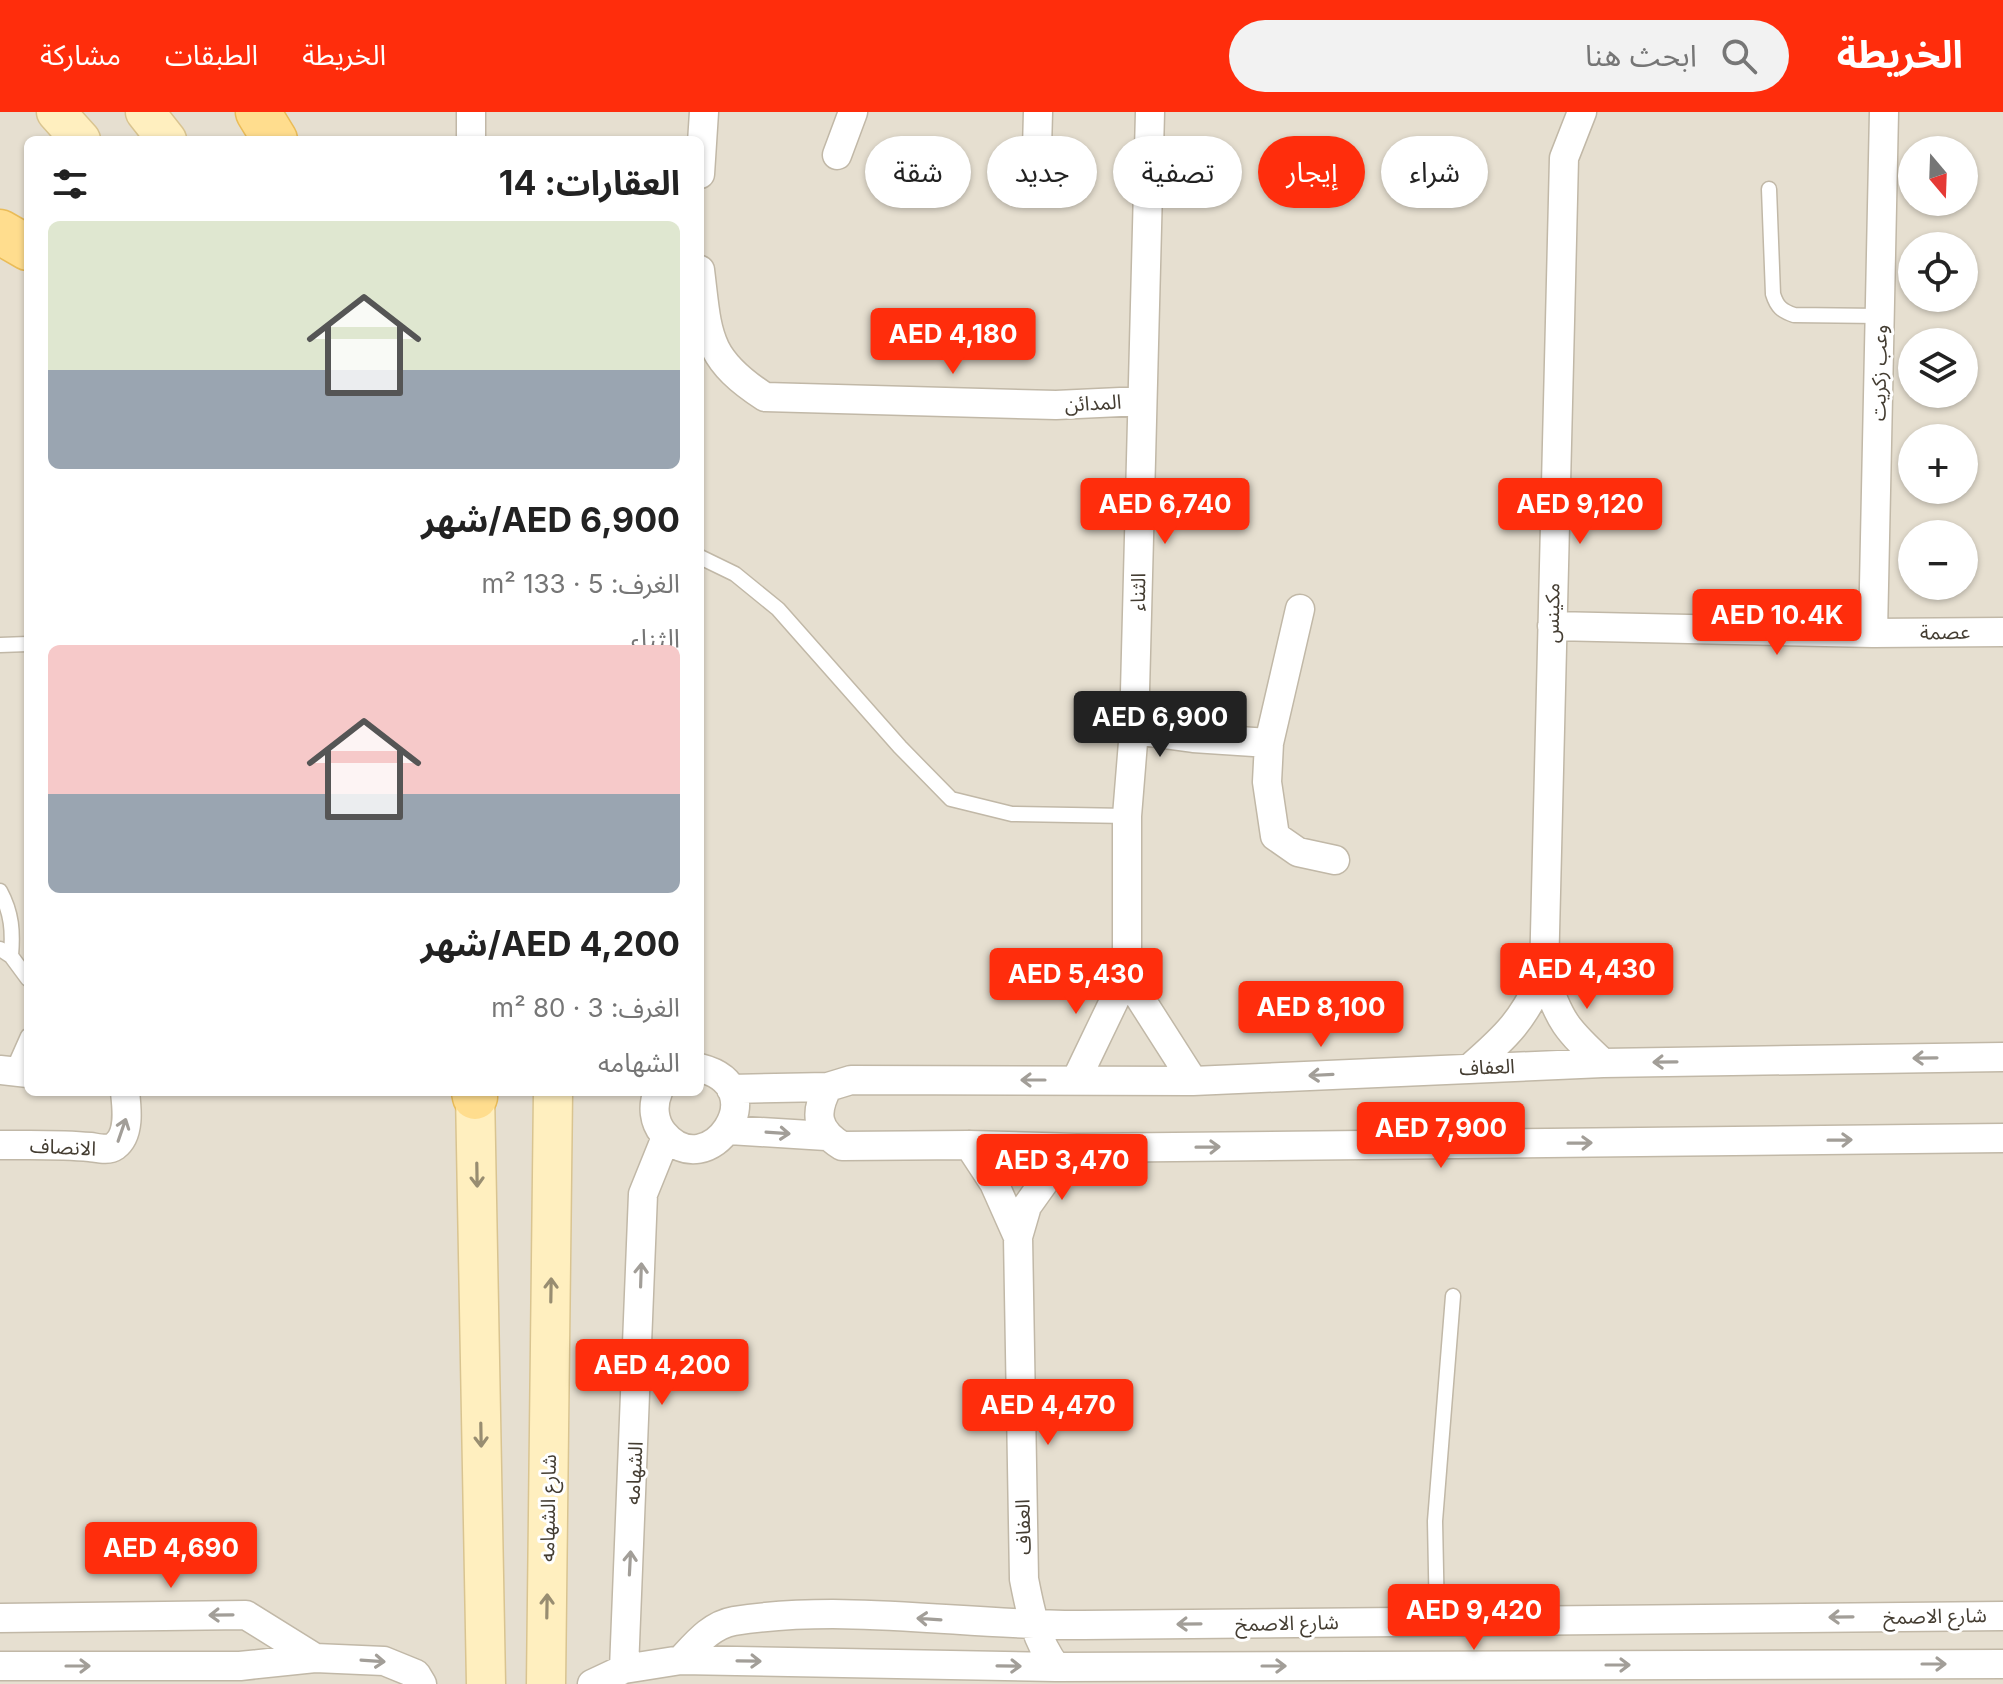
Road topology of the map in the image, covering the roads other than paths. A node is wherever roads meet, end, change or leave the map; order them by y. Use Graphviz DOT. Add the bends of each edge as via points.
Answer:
graph roads {
  1 [pos="56,112"];
  2 [pos="145,112"];
  3 [pos="258,112"];
  4 [pos="471,112"];
  5 [pos="704,112"];
  6 [pos="853,112"];
  7 [pos="1038,112"];
  8 [pos="1150,112"];
  9 [pos="1582,112"];
  10 [pos="1884,112"];
  11 [pos="77,136"];
  12 [pos="164,136"];
  13 [pos="273,136"];
  14 [pos="471,136"];
  15 [pos="702,136"];
  16 [pos="1037,136"];
  17 [pos="837,155"];
  18 [pos="1769,189"];
  19 [pos="0,232"];
  20 [pos="24,246"];
  21 [pos="704,300"];
  22 [pos="1880,316"];
  23 [pos="1142,401"];
  24 [pos="704,559"];
  25 [pos="1300,609"];
  26 [pos="1552,626"];
  27 [pos="2003,632"];
  28 [pos="1873,633"];
  29 [pos="24,644"];
  30 [pos="0,645"];
  31 [pos="1134,730"];
  32 [pos="1269,743"];
  33 [pos="1127,816"];
  34 [pos="1335,860"];
  35 [pos="0,891"];
  36 [pos="6,953"];
  37 [pos="24,974"];
  38 [pos="1544,974"];
  39 [pos="1126,976"];
  40 [pos="24,1046"];
  41 [pos="2003,1057"];
  42 [pos="1603,1063"];
  43 [pos="1470,1068"];
  44 [pos="704,1069"];
  45 [pos="13,1072"];
  46 [pos="1076,1080"];
  47 [pos="1193,1081"];
  48 [pos="828,1087"];
  49 [pos="731,1089"];
  50 [pos="125,1096"];
  51 [pos="475,1096"];
  52 [pos="553,1096"];
  53 [pos="657,1096"];
  54 [pos="729,1130"];
  55 [pos="826,1136"];
  56 [pos="666,1137"];
  57 [pos="2003,1138"];
  58 [pos="0,1145"];
  59 [pos="969,1145"];
  60 [pos="1077,1148"];
  61 [pos="1018,1237"];
  62 [pos="1453,1296"];
  63 [pos="2003,1616"];
  64 [pos="0,1618"];
  65 [pos="1437,1621"];
  66 [pos="1500,1621"];
  67 [pos="1035,1626"];
  68 [pos="315,1658"];
  69 [pos="681,1660"];
  70 [pos="2003,1664"];
  71 [pos="0,1666"];
  72 [pos="1056,1667"];
  73 [pos="624,1669"];
  74 [pos="1500,1675"];
  75 [pos="422,1684"];
  76 [pos="486,1684"];
  77 [pos="546,1684"];
  78 [pos="592,1684"];
  1 -- 11 [label="main road"];
  2 -- 12 [label="main road"];
  3 -- 13 [label="main road"];
  4 -- 14 [label="street"];
  5 -- 15 [label="street"];
  6 -- 17 [label="street"];
  7 -- 16 [label="street"];
  8 -- 23 [label="street, الثناء"];
  9 -- 26 [label="street, مكينس" via="1564,158"];
  10 -- 22 [label="street, وعب زكريت"];
  18 -- 22 [label="lane" via="1776,304 1794,315"];
  19 -- 20 [label="main road"];
  21 -- 23 [label="street, المدائن" via="717,354 736,378 765,397 1056,405"];
  22 -- 28 [label="street, وعب زكريت"];
  23 -- 31 [label="street, الثناء"];
  24 -- 33 [label="lane" via="735,574 778,609 951,799 1012,814"];
  25 -- 32 [label="street"];
  26 -- 28 [label="street, عصمة"];
  26 -- 38 [label="street, مكينس"];
  27 -- 28 [label="street, عصمة"];
  29 -- 30 [label="lane"];
  31 -- 32 [label="street"];
  31 -- 33 [label="street, الثناء"];
  32 -- 34 [label="street" via="1267,782 1275,836 1298,852"];
  33 -- 39 [label="street, الثناء"];
  35 -- 36 [label="lane" via="13,927"];
  36 -- 37 [label="lane"];
  38 -- 42 [label="street, مكينس" via="1569,1032"];
  38 -- 43 [label="street, مكينس" via="1529,1007 1507,1036"];
  39 -- 46 [label="street, الثناء"];
  39 -- 47 [label="street"];
  40 -- 45 [label="lane"];
  41 -- 42 [label="street, العفاف, one-way"];
  42 -- 43 [label="street, العفاف"];
  43 -- 47 [label="street, العفاف, one-way"];
  44 -- 49 [label="street"];
  46 -- 47 [label="street, العفاف"];
  46 -- 48 [label="street, العفاف, one-way" via="851,1080"];
  48 -- 49 [label="street, العفاف"];
  48 -- 55 [label="street" via="819,1118"];
  49 -- 54 [label="street" via="735,1103"];
  58 -- 50 [label="street, الانصاف, one-way" via="115,1146 123,1136"];
  51 -- 76 [label="main road, one-way"];
  77 -- 52 [label="main road, شارع الشهامه, one-way"];
  53 -- 56 [label="street" via="654,1113"];
  54 -- 55 [label="street, one-way"];
  54 -- 56 [label="street" via="719,1141 693,1149"];
  55 -- 59 [label="street" via="842,1146"];
  73 -- 56 [label="street, الشهامه, one-way" via="643,1194"];
  60 -- 57 [label="street, one-way"];
  59 -- 60 [label="street"];
  59 -- 61 [label="street, العفاف" via="994,1183"];
  60 -- 61 [label="street, العفاف" via="1027,1206"];
  61 -- 67 [label="street, العفاف" via="1024,1579"];
  62 -- 65 [label="lane" via="1435,1521"];
  63 -- 66 [label="street, شارع الاصمخ, one-way"];
  68 -- 64 [label="street, one-way" via="246,1615"];
  65 -- 66 [label="street, شارع الاصمخ"];
  65 -- 67 [label="street, شارع الاصمخ, one-way"];
  66 -- 74 [label="street"];
  67 -- 69 [label="street, شارع الاصمخ, one-way" via="784,1615 729,1622 704,1635"];
  67 -- 72 [label="street, العفاف"];
  71 -- 68 [label="street, one-way" via="240,1666"];
  68 -- 75 [label="street, one-way" via="384,1661 416,1674"];
  69 -- 72 [label="street, one-way"];
  69 -- 73 [label="street"];
  74 -- 70 [label="street, one-way"];
  72 -- 74 [label="street, one-way"];
  73 -- 78 [label="street"];
}
